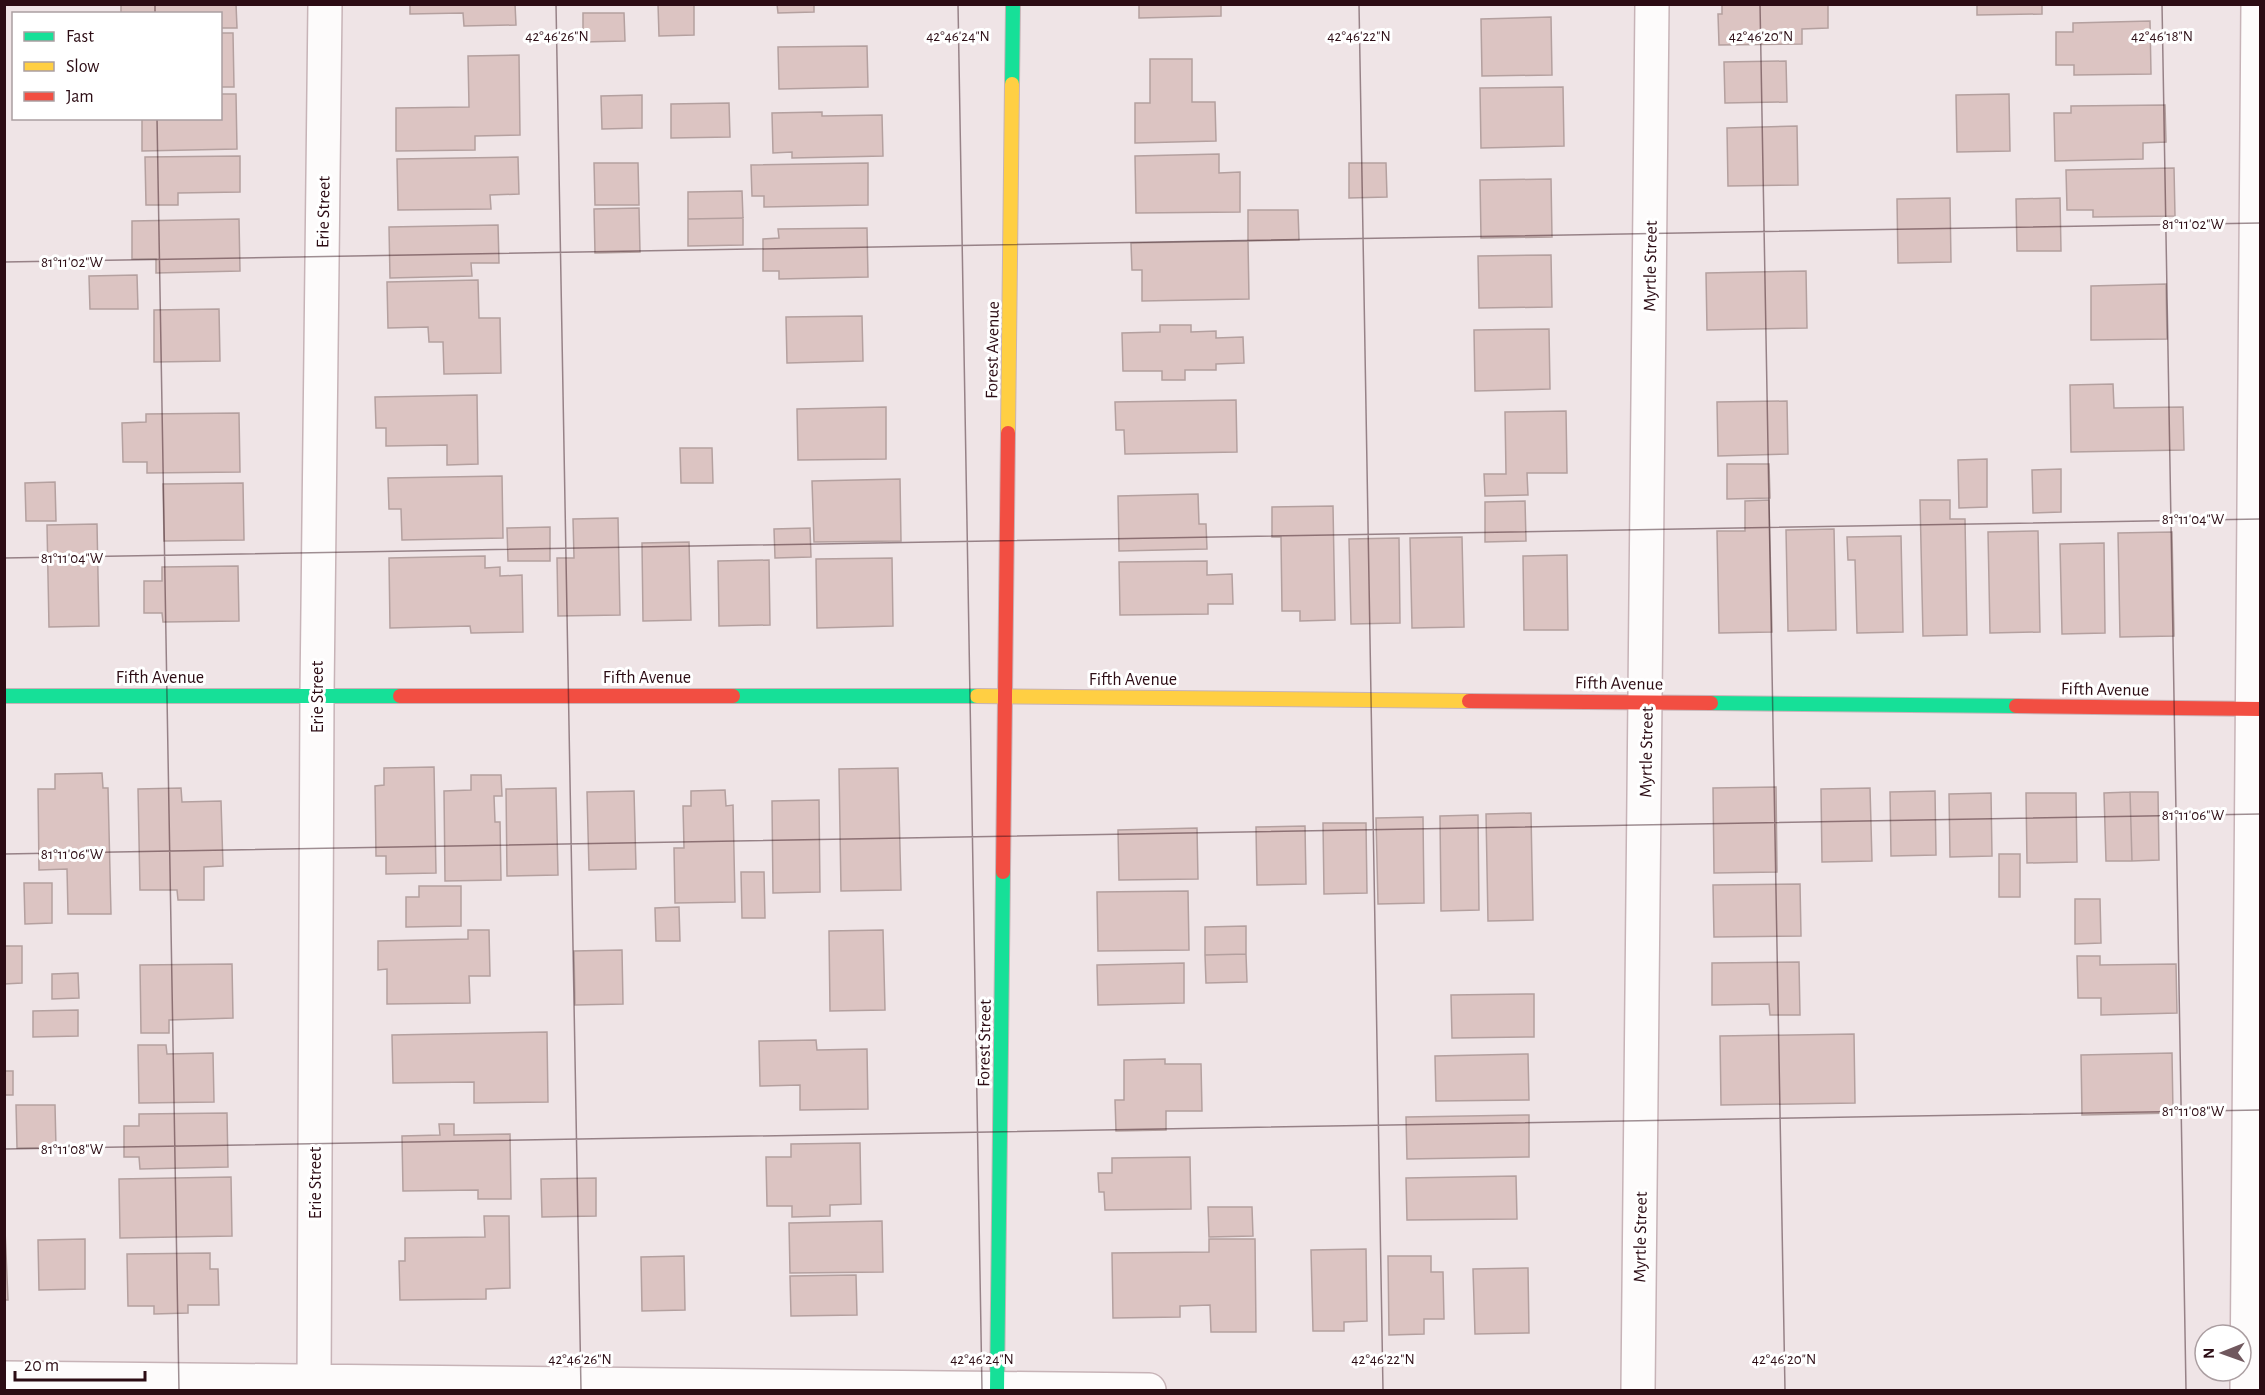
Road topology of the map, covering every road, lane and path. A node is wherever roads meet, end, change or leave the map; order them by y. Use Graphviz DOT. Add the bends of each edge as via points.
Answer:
graph roads {
  1 [pos="325,4"];
  2 [pos="1013,4"];
  3 [pos="1652,4"];
  4 [pos="2258,4"];
  5 [pos="317,695"];
  6 [pos="4,696"];
  7 [pos="1006,696"];
  8 [pos="1646,701"];
  9 [pos="2257,709"];
  10 [pos="4,1378"];
  11 [pos="314,1386"];
  12 [pos="997,1390"];
  13 [pos="1149,1390"];
  14 [pos="1638,1390"];
  15 [pos="2247,1390"];
  1 -- 5 [label="street, Erie Street"];
  2 -- 7 [label="street, Forest Avenue"];
  3 -- 8 [label="street, Myrtle Street"];
  4 -- 9 [label="street"];
  5 -- 6 [label="street, Fifth Avenue"];
  5 -- 7 [label="street, Fifth Avenue"];
  5 -- 11 [label="street, Erie Street"];
  7 -- 8 [label="street, Fifth Avenue"];
  7 -- 12 [label="street, Forest Street"];
  8 -- 9 [label="street, Fifth Avenue"];
  8 -- 14 [label="street, Myrtle Street"];
  9 -- 15 [label="street"];
  10 -- 11 [label="street"];
  11 -- 12 [label="street"];
  12 -- 13 [label="street"];
}
